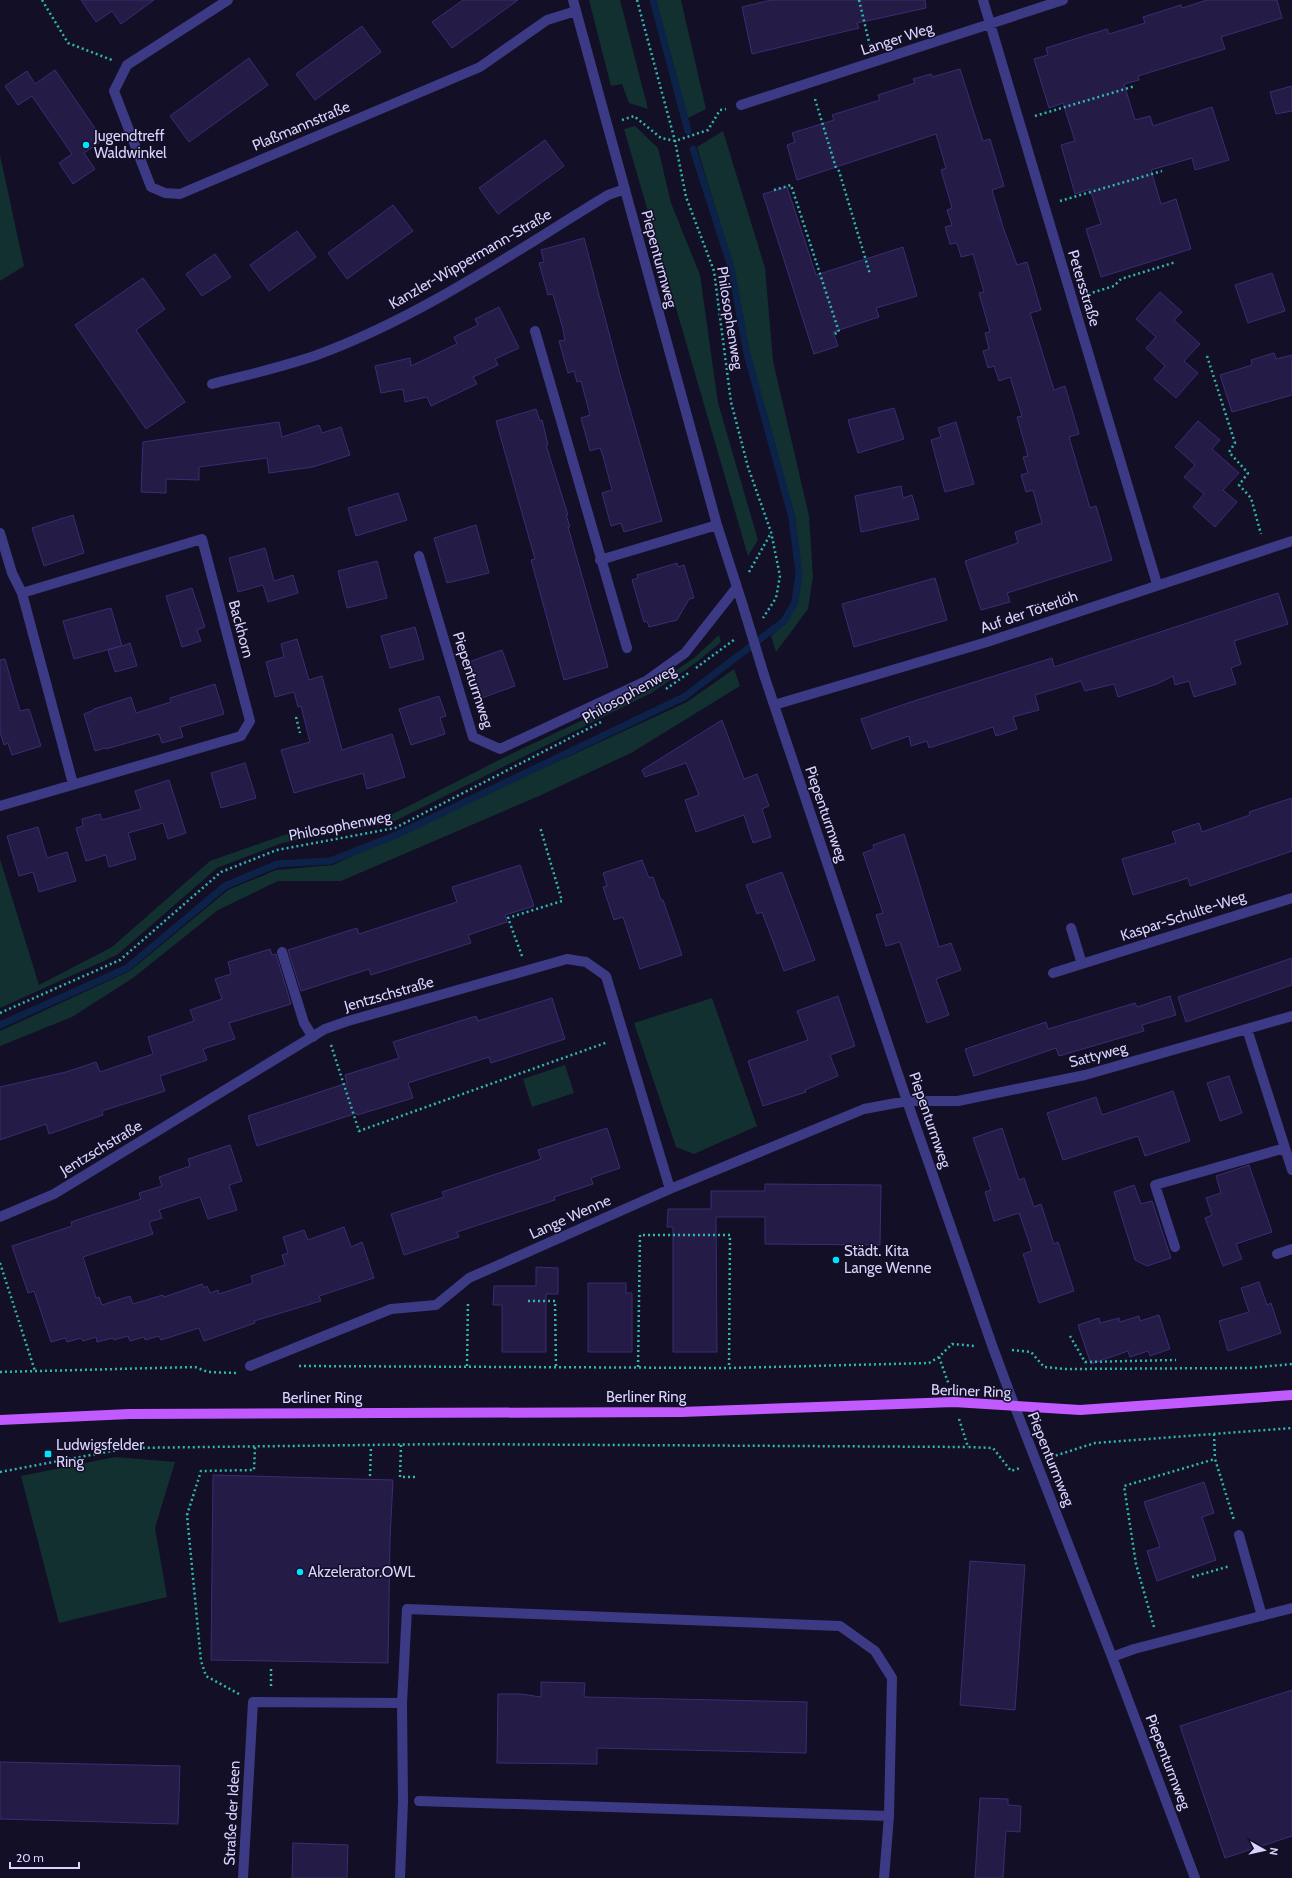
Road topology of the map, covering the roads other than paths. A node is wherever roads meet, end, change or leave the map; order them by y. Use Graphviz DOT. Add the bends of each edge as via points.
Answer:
graph roads {
  1 [pos="228,0"];
  2 [pos="573,0"];
  3 [pos="983,0"];
  4 [pos="1063,0"];
  5 [pos="576,11"];
  6 [pos="990,24"];
  7 [pos="740,105"];
  8 [pos="625,189"];
  9 [pos="535,331"];
  10 [pos="212,384"];
  11 [pos="717,525"];
  12 [pos="0,533"];
  13 [pos="1292,541"];
  14 [pos="419,556"];
  15 [pos="600,560"];
  16 [pos="736,583"];
  17 [pos="1157,584"];
  18 [pos="22,593"];
  19 [pos="627,648"];
  20 [pos="774,706"];
  21 [pos="73,784"];
  22 [pos="0,806"];
  23 [pos="1292,898"];
  24 [pos="1071,928"];
  25 [pos="282,952"];
  26 [pos="1082,964"];
  27 [pos="1053,974"];
  28 [pos="1292,1016"];
  29 [pos="1246,1029"];
  30 [pos="313,1037"];
  31 [pos="907,1101"];
  32 [pos="1285,1148"];
  33 [pos="1292,1170"];
  34 [pos="670,1189"];
  35 [pos="0,1217"];
  36 [pos="1175,1247"];
  37 [pos="1292,1249"];
  38 [pos="1277,1254"];
  39 [pos="250,1366"];
  40 [pos="1292,1395"];
  41 [pos="1015,1407"];
  42 [pos="0,1420"];
  43 [pos="1239,1535"];
  44 [pos="1292,1608"];
  45 [pos="1262,1616"];
  46 [pos="1112,1657"];
  47 [pos="402,1703"];
  48 [pos="419,1801"];
  49 [pos="888,1816"];
  50 [pos="243,1878"];
  51 [pos="400,1878"];
  52 [pos="884,1878"];
  53 [pos="1195,1878"];
  1 -- 5 [label="street, Plaßmannstraße" via="127,65 114,91 151,187 165,193 180,194 480,67 547,20"];
  2 -- 5 [label="street, Piepenturmweg"];
  3 -- 6 [label="street, Petersstraße"];
  4 -- 6 [label="street, Langer Weg"];
  5 -- 8 [label="street, Piepenturmweg"];
  6 -- 7 [label="street, Langer Weg"];
  6 -- 17 [label="street, Petersstraße"];
  8 -- 10 [label="street, Kanzler-Wippermann-Straße" via="608,195 420,309 318,355"];
  8 -- 11 [label="street, Piepenturmweg"];
  9 -- 15 [label="street"];
  11 -- 15 [label="street"];
  11 -- 16 [label="street, Piepenturmweg"];
  12 -- 18 [label="street" via="12,573"];
  13 -- 17 [label="street, Auf der Töterlöh"];
  14 -- 16 [label="street, Piepenturmweg" via="473,737 500,749 646,681 685,653"];
  15 -- 19 [label="street"];
  16 -- 20 [label="street, Piepenturmweg, bridge"];
  17 -- 20 [label="street, Auf der Töterlöh" via="987,642"];
  18 -- 21 [label="street"];
  18 -- 21 [label="street, Backhorn" via="202,539 250,721 241,736"];
  20 -- 31 [label="street, Piepenturmweg"];
  21 -- 22 [label="street, Backhorn"];
  23 -- 26 [label="street, Kaspar-Schulte-Weg"];
  24 -- 26 [label="street"];
  25 -- 30 [label="street" via="304,1023"];
  26 -- 27 [label="street, Kaspar-Schulte-Weg"];
  28 -- 29 [label="street, Sattyweg"];
  29 -- 31 [label="street, Sattyweg" via="1085,1075 958,1101"];
  29 -- 32 [label="street"];
  30 -- 34 [label="street, Jentzschstraße" via="325,1029 348,1021 527,969 567,959 586,962 606,976"];
  30 -- 35 [label="street, Jentzschstraße" via="54,1194"];
  31 -- 34 [label="street, Lange Wenne" via="864,1109"];
  31 -- 41 [label="street, Piepenturmweg"];
  32 -- 33 [label="street"];
  32 -- 36 [label="street" via="1155,1186"];
  34 -- 39 [label="street, Lange Wenne" via="469,1278 436,1305 392,1309"];
  37 -- 38 [label="street"];
  40 -- 41 [label="main road, Berliner Ring" via="1080,1410"];
  41 -- 42 [label="main road, Berliner Ring" via="954,1402 681,1412 129,1414"];
  41 -- 46 [label="street, Piepenturmweg"];
  43 -- 45 [label="street"];
  44 -- 45 [label="street"];
  45 -- 46 [label="street" via="1158,1642"];
  46 -- 53 [label="street, Piepenturmweg"];
  47 -- 49 [label="street" via="407,1609 840,1626 875,1651 892,1678"];
  47 -- 50 [label="street, Straße der Ideen" via="253,1702"];
  47 -- 51 [label="street"];
  48 -- 49 [label="street"];
  49 -- 52 [label="street"];
}
